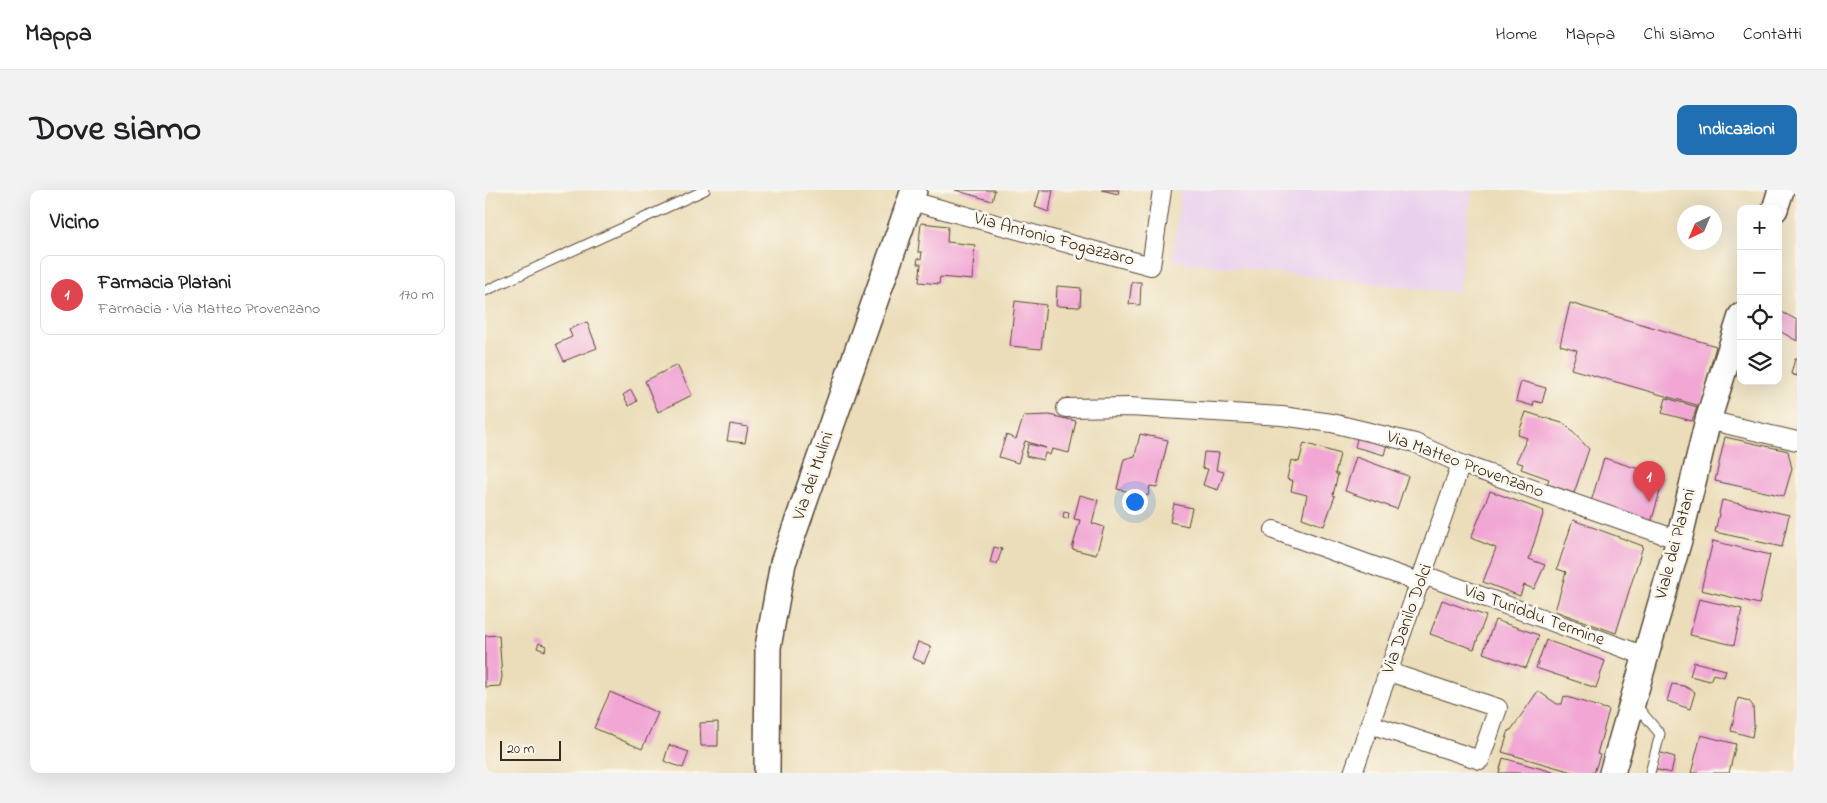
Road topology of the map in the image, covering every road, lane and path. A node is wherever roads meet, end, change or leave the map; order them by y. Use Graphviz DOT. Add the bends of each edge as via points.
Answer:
graph roads {
  1 [pos="705,190"];
  2 [pos="1162,190"];
  3 [pos="1781,190"];
  4 [pos="912,195"];
  5 [pos="1776,205"];
  6 [pos="485,291"];
  7 [pos="1737,329"];
  8 [pos="1067,408"];
  9 [pos="1708,420"];
  10 [pos="1797,441"];
  11 [pos="1461,464"];
  12 [pos="1274,530"];
  13 [pos="1679,540"];
  14 [pos="1422,579"];
  15 [pos="1645,656"];
  16 [pos="1389,672"];
  17 [pos="1633,700"];
  18 [pos="1370,724"];
  19 [pos="767,773"];
  20 [pos="1353,773"];
  21 [pos="1613,773"];
  22 [pos="1650,773"];
  1 -- 6 [label="lane"];
  2 -- 4 [label="street, Via Antonio Fogazzaro" via="1151,266"];
  3 -- 5 [label="street"];
  4 -- 19 [label="street, Via dei Mulini" via="783,563 768,647"];
  7 -- 9 [label="street, Viale dei Platani"];
  8 -- 11 [label="street, Via Matteo Provenzano" via="1129,407 1283,416 1332,423 1415,443"];
  9 -- 10 [label="street"];
  9 -- 13 [label="street, Viale dei Platani"];
  11 -- 13 [label="street, Via Matteo Provenzano"];
  11 -- 14 [label="street, Via Danilo Dolci"];
  12 -- 14 [label="street, Via Turiddu Termine"];
  13 -- 15 [label="street, Viale dei Platani"];
  14 -- 15 [label="street, Via Turiddu Termine"];
  14 -- 16 [label="street, Via Danilo Dolci"];
  15 -- 17 [label="street, Viale dei Platani"];
  16 -- 18 [label="street, Via Danilo Dolci"];
  16 -- 18 [label="street" via="1498,708 1480,760"];
  17 -- 21 [label="street, Viale dei Platani"];
  17 -- 22 [label="lane" via="1660,734"];
  18 -- 20 [label="street, Via Danilo Dolci"];
}
